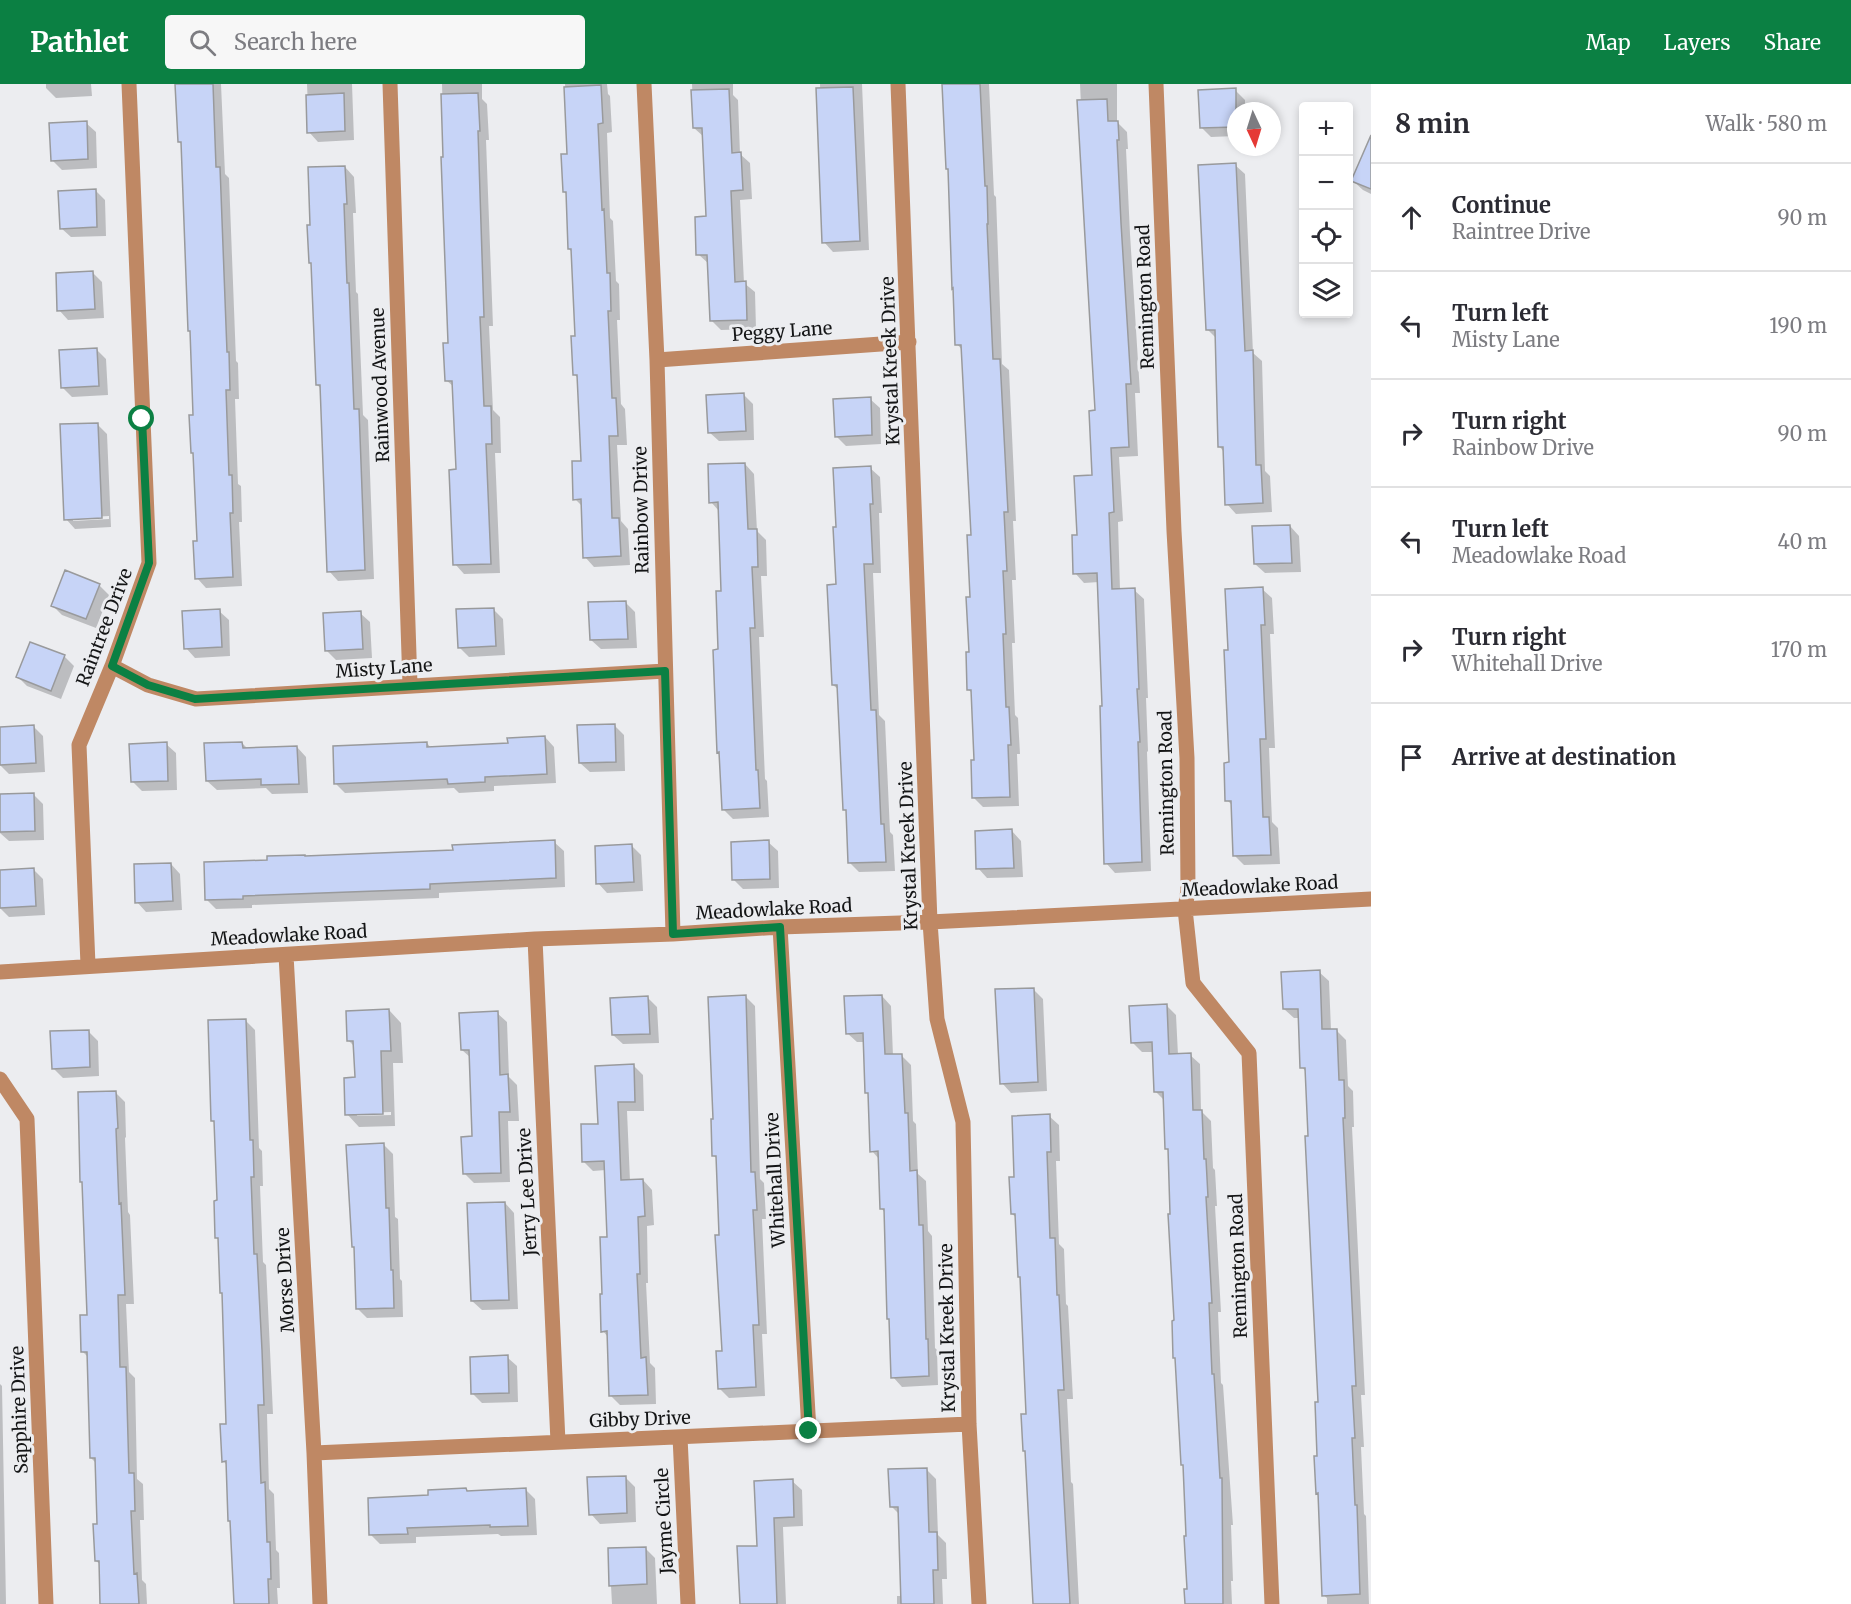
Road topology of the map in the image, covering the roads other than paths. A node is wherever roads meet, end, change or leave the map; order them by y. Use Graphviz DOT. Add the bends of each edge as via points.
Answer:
graph roads {
  1 [pos="129,84"];
  2 [pos="390,84"];
  3 [pos="644,84"];
  4 [pos="898,84"];
  5 [pos="1156,84"];
  6 [pos="909,342"];
  7 [pos="657,360"];
  8 [pos="112,666"];
  9 [pos="665,671"];
  10 [pos="410,685"];
  11 [pos="1371,899"];
  12 [pos="1185,909"];
  13 [pos="930,922"];
  14 [pos="780,927"];
  15 [pos="673,934"];
  16 [pos="535,939"];
  17 [pos="286,955"];
  18 [pos="88,966"];
  19 [pos="0,972"];
  20 [pos="0,1079"];
  21 [pos="969,1424"];
  22 [pos="809,1431"];
  23 [pos="680,1437"];
  24 [pos="558,1442"];
  25 [pos="314,1453"];
  26 [pos="46,1604"];
  27 [pos="320,1604"];
  28 [pos="688,1604"];
  29 [pos="979,1604"];
  30 [pos="1272,1604"];
  1 -- 8 [label="street, Raintree Drive" via="149,563"];
  2 -- 10 [label="street, Rainwood Avenue"];
  3 -- 7 [label="street, Rainbow Drive"];
  4 -- 6 [label="street, Krystal Kreek Drive"];
  5 -- 12 [label="street, Remington Road" via="1187,758"];
  6 -- 7 [label="street, Peggy Lane"];
  6 -- 13 [label="street, Krystal Kreek Drive"];
  7 -- 9 [label="street, Rainbow Drive"];
  8 -- 10 [label="street, Misty Lane" via="148,685 195,699"];
  8 -- 18 [label="street, Raintree Drive" via="79,745"];
  9 -- 10 [label="street, Misty Lane"];
  9 -- 15 [label="street, Rainbow Drive"];
  11 -- 12 [label="street, Meadowlake Road"];
  12 -- 13 [label="street, Meadowlake Road"];
  12 -- 30 [label="street, Remington Road" via="1193,983 1250,1053"];
  13 -- 14 [label="street, Meadowlake Road"];
  13 -- 21 [label="street, Krystal Kreek Drive" via="937,1019 963,1122"];
  14 -- 15 [label="street, Meadowlake Road"];
  14 -- 22 [label="street, Whitehall Drive"];
  15 -- 16 [label="street, Meadowlake Road"];
  16 -- 17 [label="street, Meadowlake Road"];
  16 -- 24 [label="street, Jerry Lee Drive"];
  17 -- 18 [label="street, Meadowlake Road"];
  17 -- 25 [label="street, Morse Drive"];
  18 -- 19 [label="street, Meadowlake Road"];
  20 -- 26 [label="street, Sapphire Drive" via="27,1119"];
  21 -- 22 [label="street, Gibby Drive"];
  21 -- 29 [label="street, Krystal Kreek Drive"];
  22 -- 23 [label="street, Gibby Drive"];
  23 -- 24 [label="street, Gibby Drive"];
  23 -- 28 [label="street, Jayme Circle"];
  24 -- 25 [label="street, Gibby Drive"];
  25 -- 27 [label="street, Morse Drive"];
}
